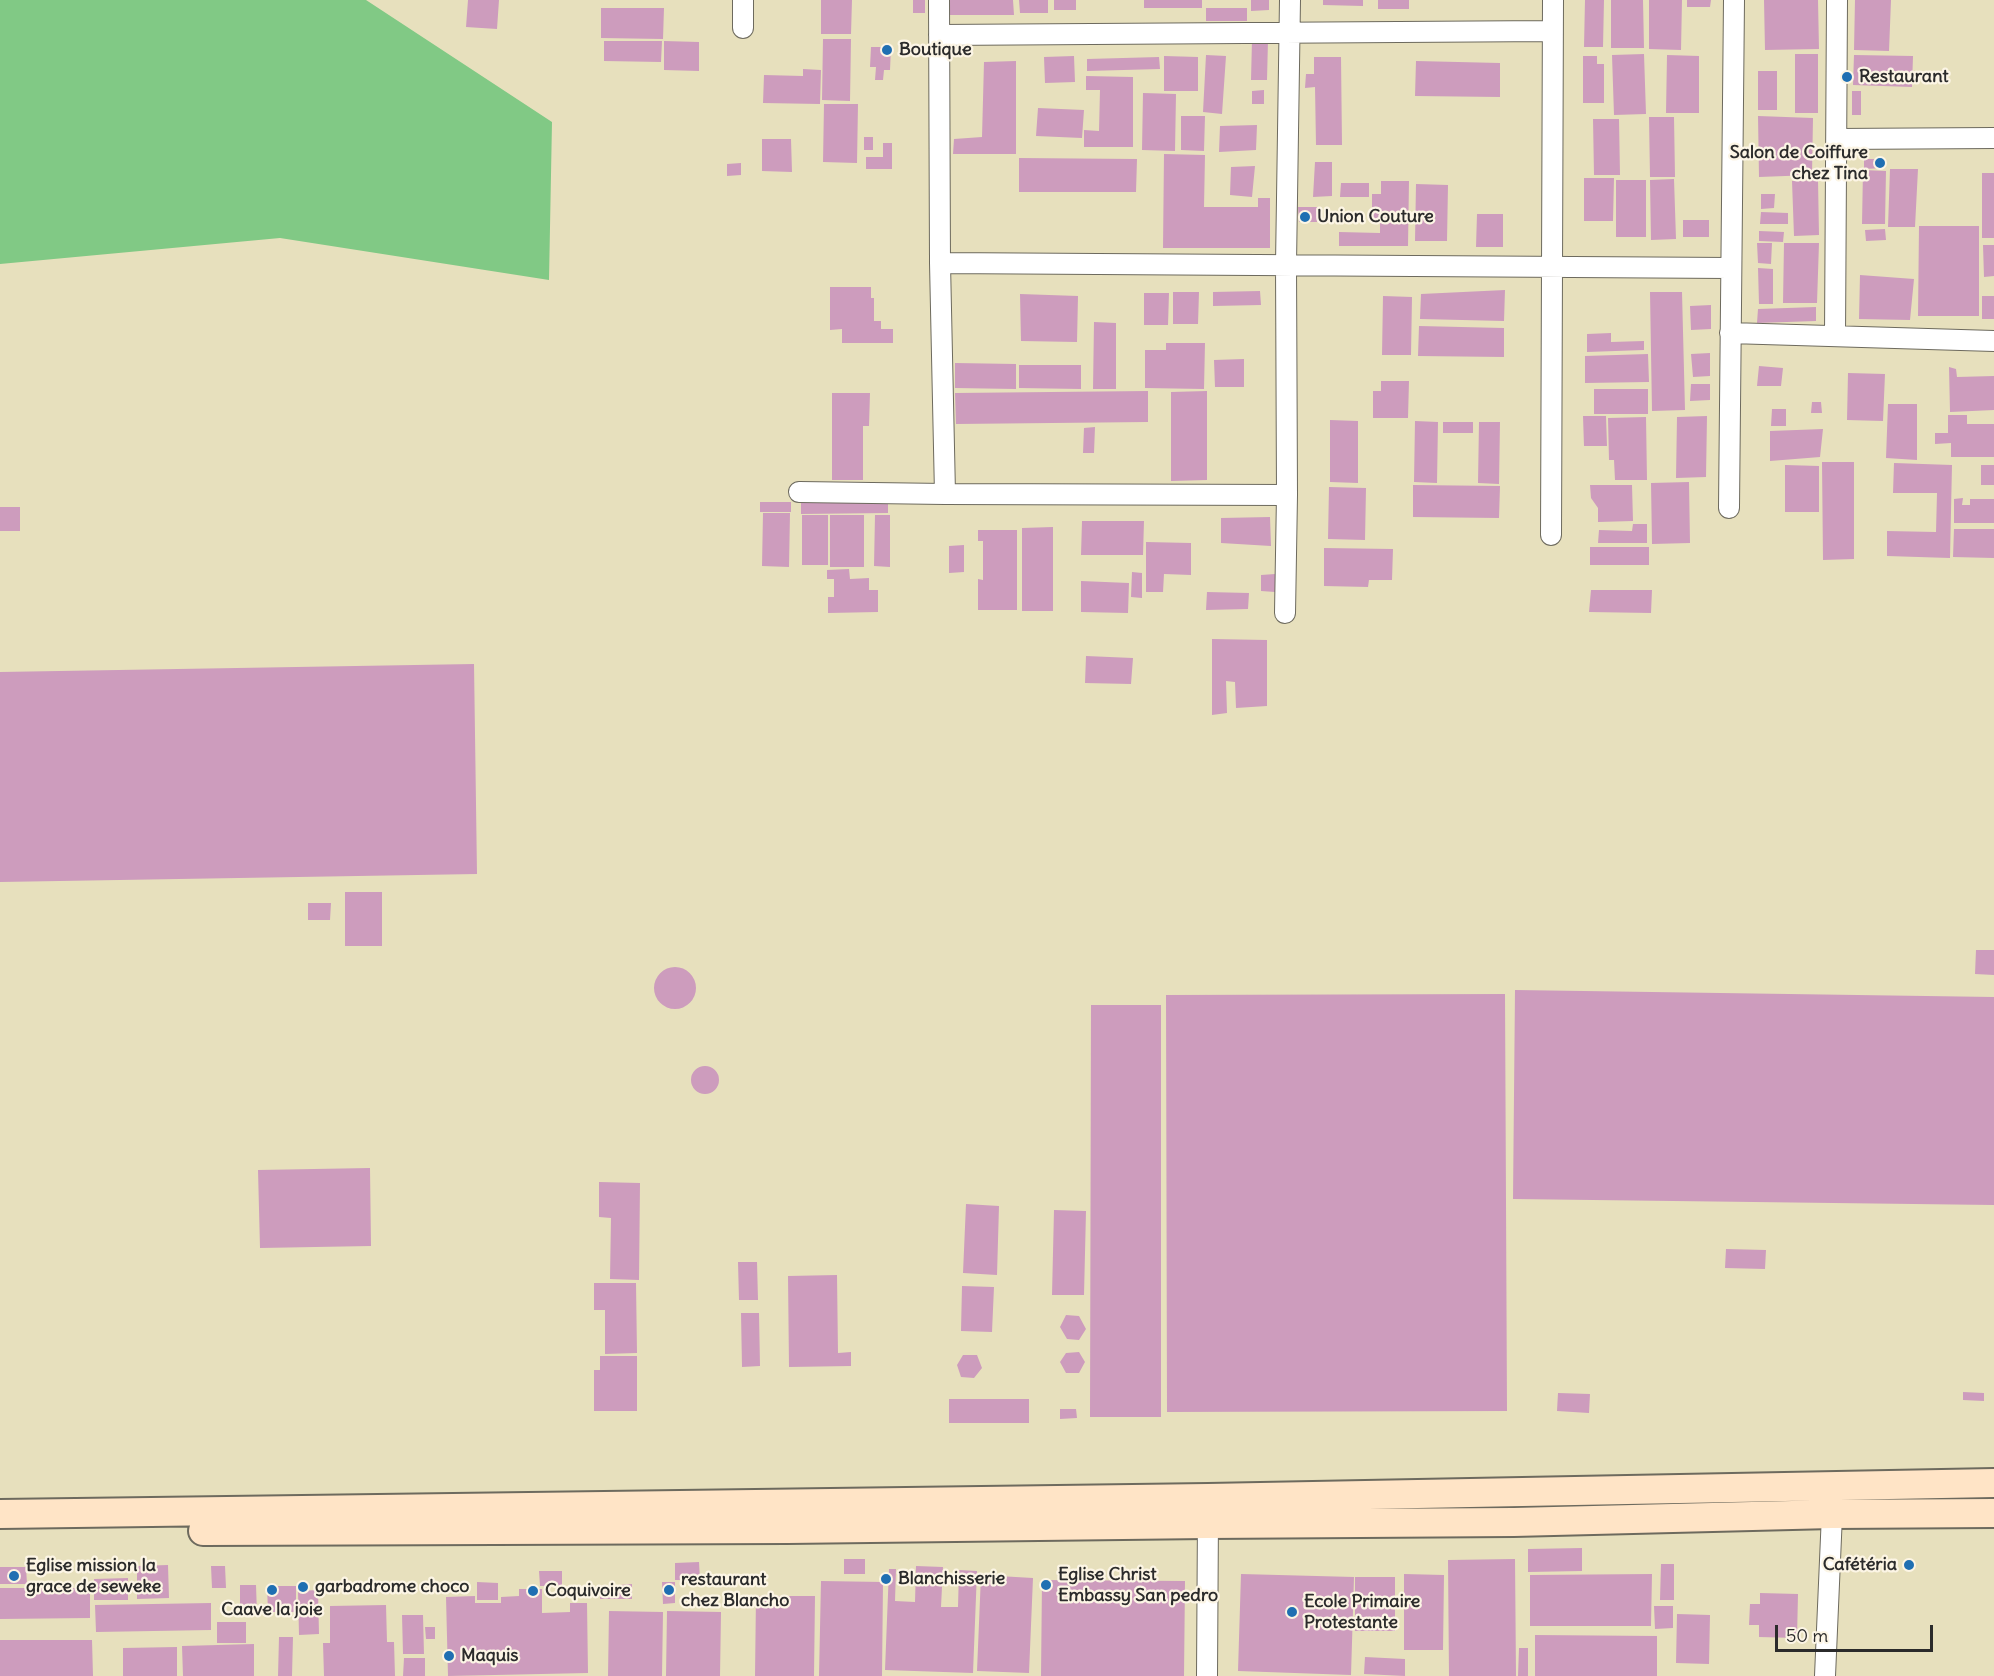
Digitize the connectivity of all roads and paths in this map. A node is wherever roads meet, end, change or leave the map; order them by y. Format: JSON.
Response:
{"nodes":[{"id":1,"x":743,"y":0,"type":"edge"},
{"id":2,"x":939,"y":0,"type":"edge"},
{"id":3,"x":1290,"y":0,"type":"edge"},
{"id":4,"x":1552,"y":0,"type":"edge"},
{"id":5,"x":1734,"y":0,"type":"edge"},
{"id":6,"x":1838,"y":0,"type":"edge"},
{"id":7,"x":743,"y":28,"type":"dead end"},
{"id":8,"x":1552,"y":31,"type":"junction"},
{"id":9,"x":1290,"y":32,"type":"junction"},
{"id":10,"x":939,"y":35,"type":"junction"},
{"id":11,"x":1994,"y":138,"type":"edge"},
{"id":12,"x":1837,"y":139,"type":"junction"},
{"id":13,"x":940,"y":263,"type":"junction"},
{"id":14,"x":1286,"y":264,"type":"junction"},
{"id":15,"x":1551,"y":266,"type":"junction"},
{"id":16,"x":1730,"y":268,"type":"junction"},
{"id":17,"x":1730,"y":333,"type":"junction"},
{"id":18,"x":1835,"y":336,"type":"junction"},
{"id":19,"x":1994,"y":341,"type":"edge"},
{"id":20,"x":799,"y":492,"type":"dead end"},
{"id":21,"x":945,"y":494,"type":"junction"},
{"id":22,"x":1287,"y":495,"type":"junction"},
{"id":23,"x":1729,"y":508,"type":"dead end"},
{"id":24,"x":1551,"y":535,"type":"dead end"},
{"id":25,"x":1286,"y":613,"type":"dead end"},
{"id":26,"x":1994,"y":1483,"type":"edge"},
{"id":27,"x":1208,"y":1511,"type":"junction"},
{"id":28,"x":1994,"y":1513,"type":"edge"},
{"id":29,"x":0,"y":1514,"type":"edge"},
{"id":30,"x":1832,"y":1514,"type":"junction"},
{"id":31,"x":0,"y":1533,"type":"edge"},
{"id":32,"x":1208,"y":1676,"type":"edge"},
{"id":33,"x":1825,"y":1676,"type":"edge"}],
"edges":[{"from":1,"to":7,"type":"street"},
{"from":2,"to":10,"type":"street"},
{"from":3,"to":9,"type":"street"},
{"from":4,"to":8,"type":"street"},
{"from":5,"to":16,"type":"street"},
{"from":6,"to":12,"type":"street"},
{"from":8,"to":9,"type":"street"},
{"from":8,"to":15,"type":"street"},
{"from":9,"to":10,"type":"street"},
{"from":9,"to":14,"type":"street"},
{"from":10,"to":13,"type":"street"},
{"from":11,"to":12,"type":"street"},
{"from":12,"to":18,"type":"street"},
{"from":13,"to":14,"type":"street"},
{"from":13,"to":21,"type":"street"},
{"from":14,"to":15,"type":"street"},
{"from":14,"to":22,"type":"street"},
{"from":15,"to":16,"type":"street"},
{"from":15,"to":24,"type":"street"},
{"from":16,"to":17,"type":"street"},
{"from":17,"to":18,"type":"street"},
{"from":17,"to":23,"type":"street"},
{"from":18,"to":19,"type":"street"},
{"from":20,"to":21,"type":"street"},
{"from":21,"to":22,"type":"street"},
{"from":22,"to":25,"type":"street"},
{"from":26,"to":27,"type":"main road"},
{"from":27,"to":29,"type":"main road"},
{"from":27,"to":30,"type":"main road"},
{"from":27,"to":31,"type":"main road"},
{"from":27,"to":32,"type":"street"},
{"from":28,"to":30,"type":"main road"},
{"from":30,"to":33,"type":"street"}]}
